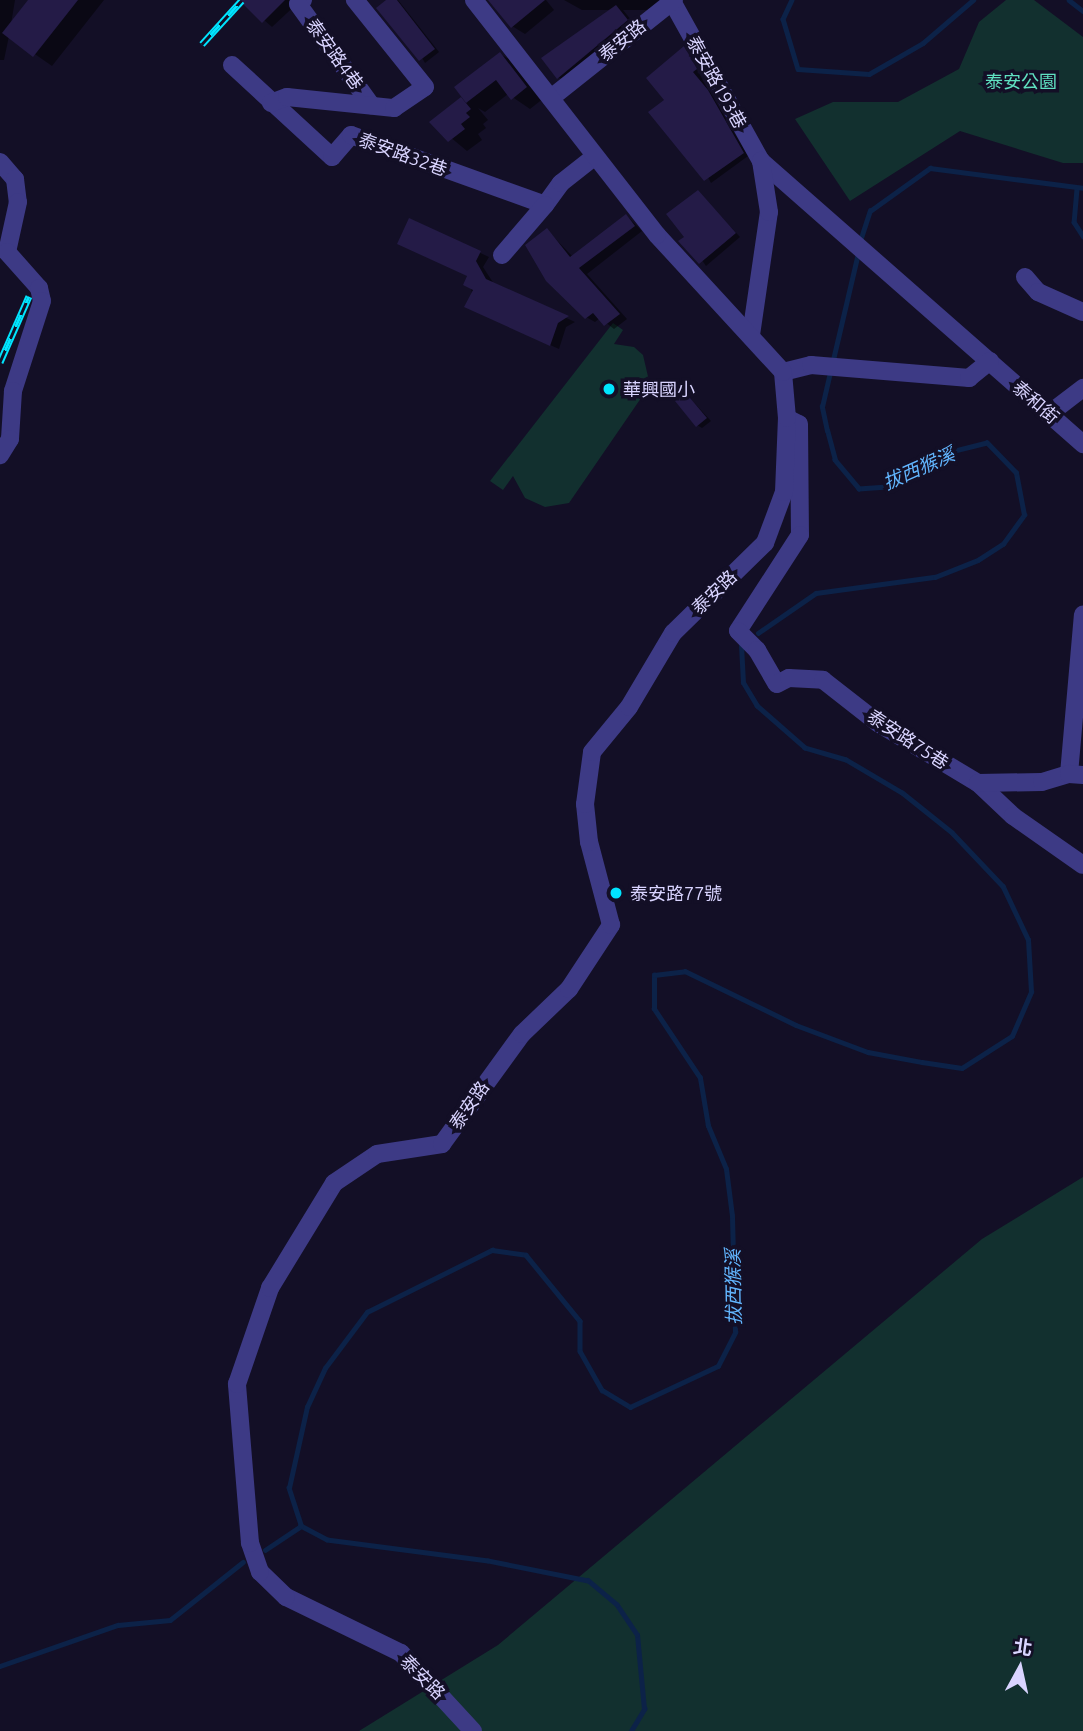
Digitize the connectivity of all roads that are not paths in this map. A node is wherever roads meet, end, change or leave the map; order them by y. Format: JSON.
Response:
{"nodes":[{"id":1,"x":355,"y":0,"type":"edge"},
{"id":2,"x":474,"y":0,"type":"edge"},
{"id":3,"x":301,"y":2,"type":"edge"},
{"id":4,"x":673,"y":2,"type":"edge"},
{"id":5,"x":232,"y":65,"type":"dead end"},
{"id":6,"x":551,"y":98,"type":"junction"},
{"id":7,"x":271,"y":103,"type":"junction"},
{"id":8,"x":371,"y":105,"type":"junction"},
{"id":9,"x":594,"y":157,"type":"junction"},
{"id":10,"x":761,"y":161,"type":"junction"},
{"id":11,"x":0,"y":162,"type":"edge"},
{"id":12,"x":545,"y":205,"type":"junction"},
{"id":13,"x":502,"y":255,"type":"dead end"},
{"id":14,"x":1025,"y":277,"type":"dead end"},
{"id":15,"x":1083,"y":312,"type":"edge"},
{"id":16,"x":751,"y":335,"type":"junction"},
{"id":17,"x":990,"y":361,"type":"junction"},
{"id":18,"x":783,"y":372,"type":"junction"},
{"id":19,"x":1083,"y":388,"type":"edge"},
{"id":20,"x":1049,"y":414,"type":"junction"},
{"id":21,"x":787,"y":418,"type":"junction"},
{"id":22,"x":1083,"y":444,"type":"edge"},
{"id":23,"x":0,"y":455,"type":"edge"},
{"id":24,"x":1083,"y":615,"type":"edge"},
{"id":25,"x":738,"y":631,"type":"joint"},
{"id":26,"x":1079,"y":686,"type":"edge"},
{"id":27,"x":1076,"y":774,"type":"edge"},
{"id":28,"x":978,"y":783,"type":"junction"},
{"id":29,"x":1083,"y":865,"type":"edge"},
{"id":30,"x":473,"y":1731,"type":"edge"}],
"edges":[{"from":1,"to":8,"type":"street","name":"泰安路4巷"},
{"from":2,"to":6,"type":"street"},
{"from":3,"to":8,"type":"street","name":"泰安路4巷"},
{"from":4,"to":6,"type":"street","name":"泰安路"},
{"from":4,"to":10,"type":"street","name":"泰安路193巷"},
{"from":5,"to":7,"type":"street","name":"泰安路32巷"},
{"from":6,"to":9,"type":"street"},
{"from":7,"to":8,"type":"street","name":"泰安路4巷"},
{"from":7,"to":12,"type":"street","name":"泰安路32巷"},
{"from":9,"to":12,"type":"street"},
{"from":9,"to":16,"type":"street"},
{"from":10,"to":16,"type":"street"},
{"from":10,"to":17,"type":"street"},
{"from":11,"to":23,"type":"street"},
{"from":12,"to":13,"type":"street"},
{"from":14,"to":15,"type":"street"},
{"from":16,"to":18,"type":"street"},
{"from":17,"to":18,"type":"street"},
{"from":17,"to":20,"type":"street","name":"泰和街"},
{"from":18,"to":21,"type":"street","name":"泰安路"},
{"from":19,"to":20,"type":"street"},
{"from":20,"to":22,"type":"street","name":"泰和街"},
{"from":21,"to":25,"type":"street","name":"泰安路"},
{"from":21,"to":30,"type":"street","name":"泰安路"},
{"from":24,"to":26,"type":"street"},
{"from":25,"to":28,"type":"street","name":"泰安路75巷"},
{"from":26,"to":27,"type":"street"},
{"from":27,"to":28,"type":"street"},
{"from":28,"to":29,"type":"street","name":"泰安路75巷"}]}
